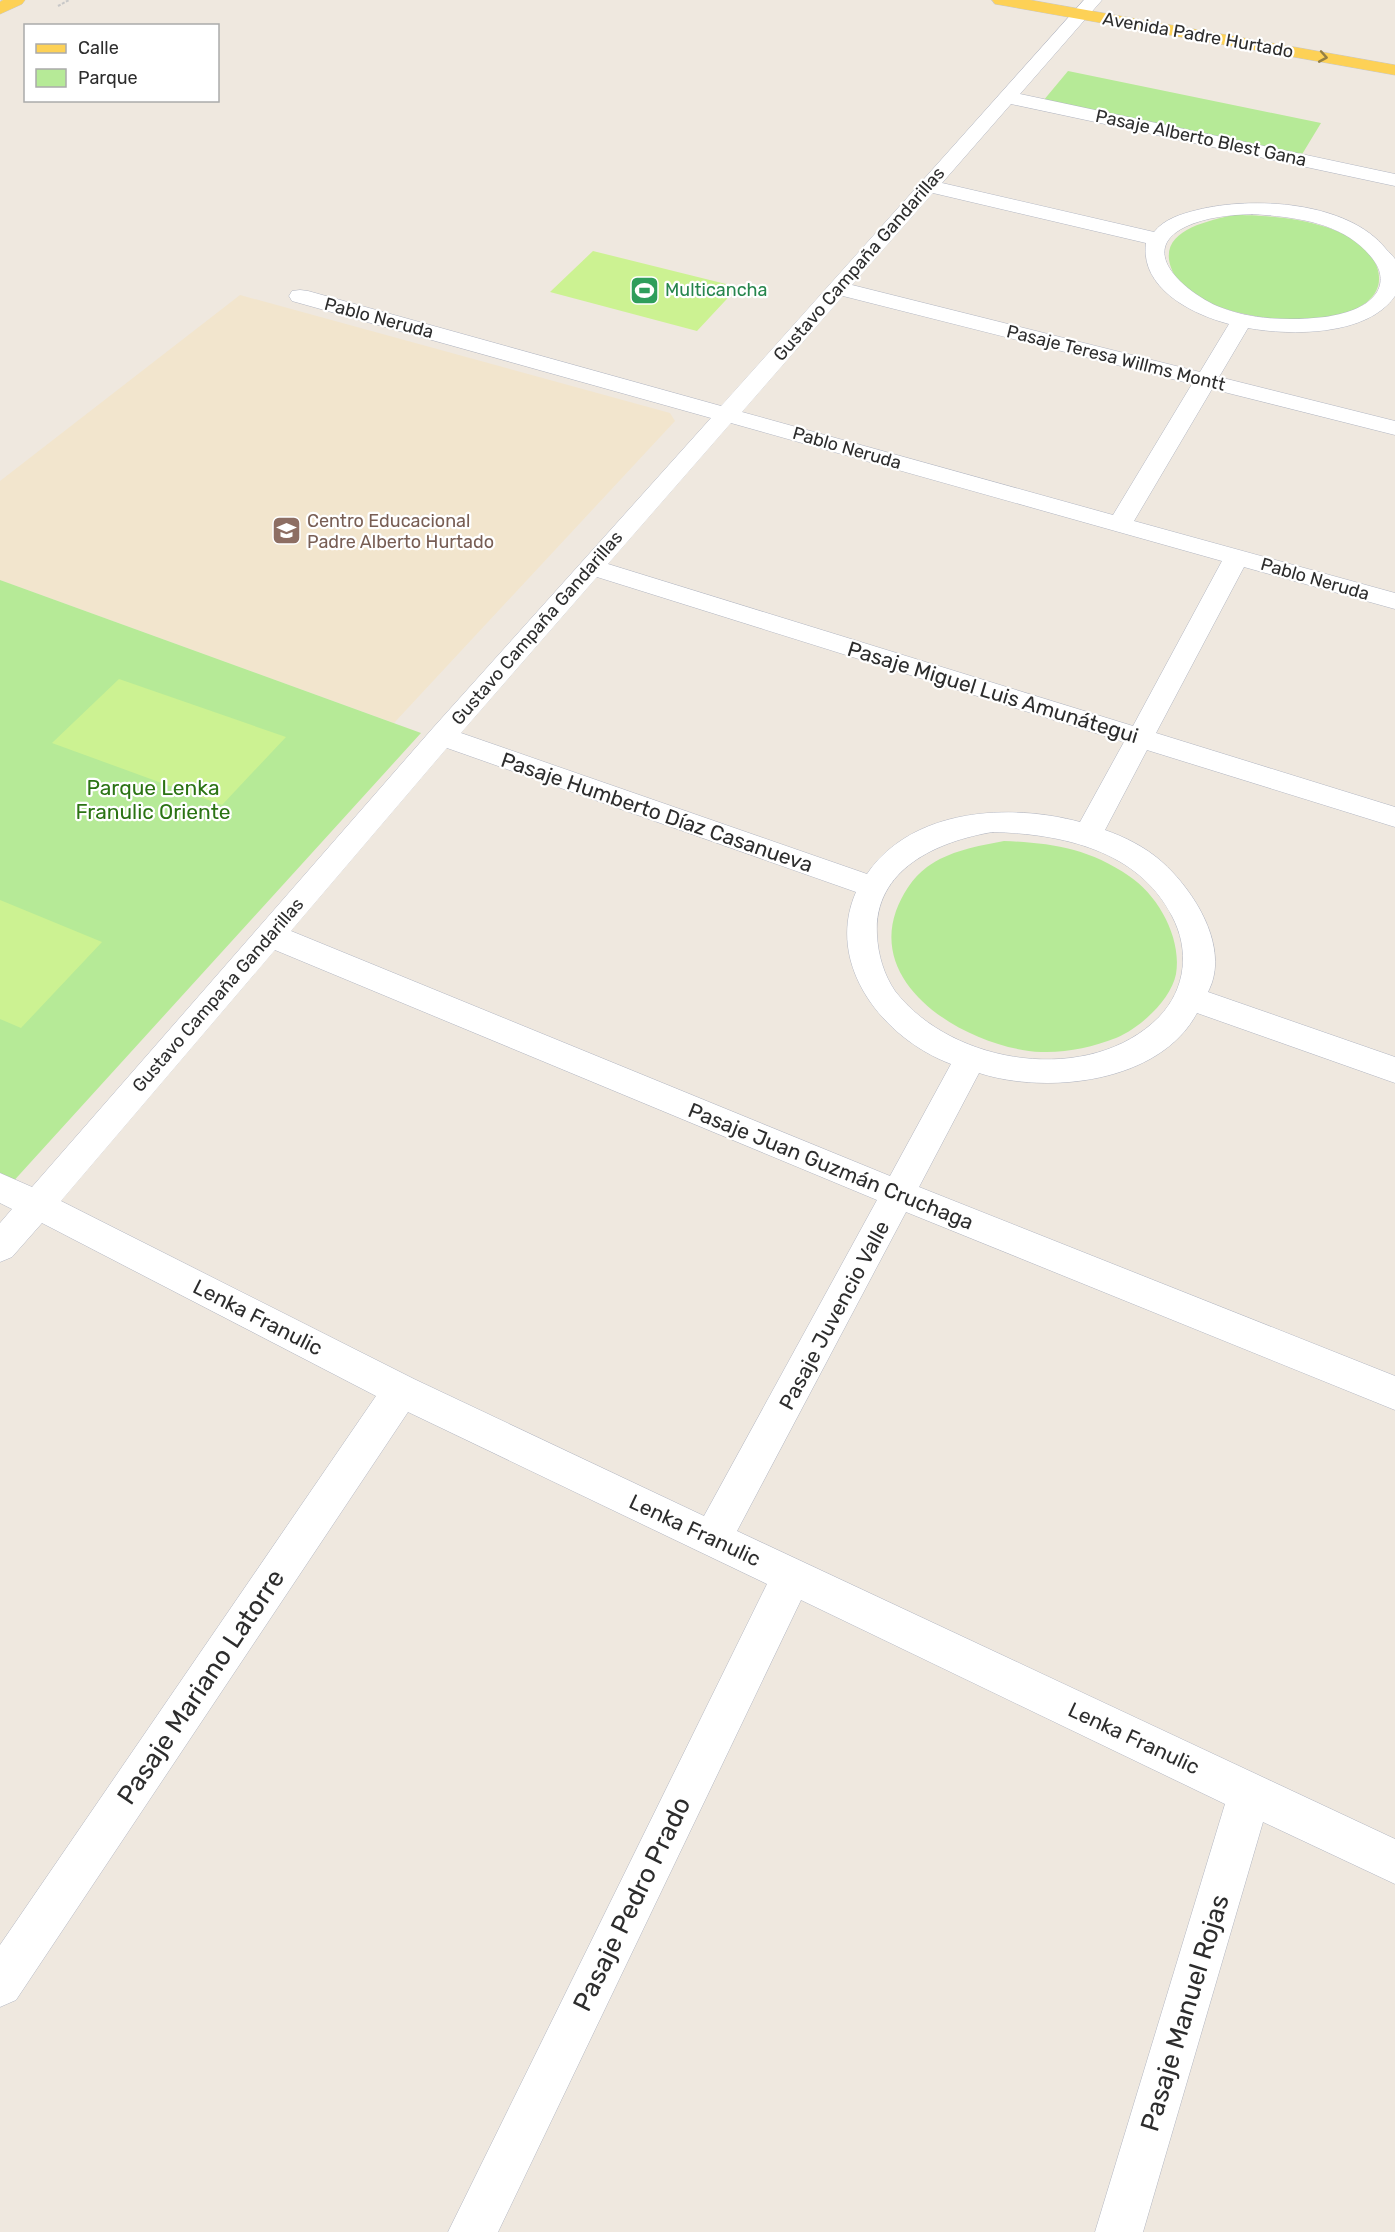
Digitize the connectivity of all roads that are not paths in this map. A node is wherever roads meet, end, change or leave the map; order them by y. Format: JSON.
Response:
{"nodes":[{"id":1,"x":16,"y":0,"type":"edge"},
{"id":2,"x":1001,"y":0,"type":"edge"},
{"id":3,"x":1098,"y":0,"type":"edge"},
{"id":4,"x":1086,"y":7,"type":"edge"},
{"id":5,"x":0,"y":9,"type":"edge"},
{"id":6,"x":1212,"y":20,"type":"dead end"},
{"id":7,"x":1395,"y":69,"type":"edge"},
{"id":8,"x":1006,"y":97,"type":"junction"},
{"id":9,"x":1334,"y":167,"type":"junction"},
{"id":10,"x":1395,"y":180,"type":"edge"},
{"id":11,"x":928,"y":186,"type":"junction"},
{"id":12,"x":1304,"y":214,"type":"junction"},
{"id":13,"x":1160,"y":240,"type":"junction"},
{"id":14,"x":838,"y":288,"type":"junction"},
{"id":15,"x":1391,"y":293,"type":"edge"},
{"id":16,"x":300,"y":296,"type":"dead end"},
{"id":17,"x":1242,"y":320,"type":"junction"},
{"id":18,"x":1205,"y":380,"type":"junction"},
{"id":19,"x":726,"y":414,"type":"junction"},
{"id":20,"x":1395,"y":428,"type":"edge"},
{"id":21,"x":1120,"y":524,"type":"junction"},
{"id":22,"x":1237,"y":557,"type":"junction"},
{"id":23,"x":591,"y":567,"type":"junction"},
{"id":24,"x":1395,"y":601,"type":"edge"},
{"id":25,"x":442,"y":736,"type":"junction"},
{"id":26,"x":1140,"y":738,"type":"junction"},
{"id":27,"x":1395,"y":818,"type":"edge"},
{"id":28,"x":1088,"y":834,"type":"junction"},
{"id":29,"x":873,"y":887,"type":"junction"},
{"id":30,"x":269,"y":935,"type":"junction"},
{"id":31,"x":1192,"y":999,"type":"junction"},
{"id":32,"x":970,"y":1059,"type":"junction"},
{"id":33,"x":1395,"y":1070,"type":"edge"},
{"id":34,"x":0,"y":1187,"type":"edge"},
{"id":35,"x":899,"y":1194,"type":"junction"},
{"id":36,"x":37,"y":1204,"type":"junction"},
{"id":37,"x":0,"y":1247,"type":"edge"},
{"id":38,"x":401,"y":1391,"type":"junction"},
{"id":39,"x":1395,"y":1393,"type":"edge"},
{"id":40,"x":713,"y":1538,"type":"junction"},
{"id":41,"x":792,"y":1576,"type":"junction"},
{"id":42,"x":1250,"y":1793,"type":"junction"},
{"id":43,"x":1395,"y":1862,"type":"edge"},
{"id":44,"x":0,"y":1984,"type":"edge"},
{"id":45,"x":472,"y":2232,"type":"edge"},
{"id":46,"x":1119,"y":2232,"type":"edge"}],
"edges":[{"from":1,"to":5,"type":"main road"},
{"from":2,"to":4,"type":"main road","name":"Avenida Padre Hurtado"},
{"from":3,"to":6,"type":"main road","name":"Avenida Padre Hurtado"},
{"from":4,"to":7,"type":"main road","name":"Avenida Padre Hurtado","one_way":true},
{"from":4,"to":8,"type":"street","name":"Gustavo Campaña Gandarillas"},
{"from":8,"to":9,"type":"street","name":"Pasaje Alberto Blest Gana"},
{"from":8,"to":11,"type":"street","name":"Gustavo Campaña Gandarillas"},
{"from":9,"to":10,"type":"street","name":"Pasaje Alberto Blest Gana"},
{"from":9,"to":12,"type":"street"},
{"from":11,"to":13,"type":"street"},
{"from":11,"to":14,"type":"street","name":"Gustavo Campaña Gandarillas"},
{"from":12,"to":13,"type":"street"},
{"from":12,"to":15,"type":"street"},
{"from":13,"to":17,"type":"street"},
{"from":14,"to":18,"type":"street","name":"Pasaje Teresa Willms Montt"},
{"from":14,"to":19,"type":"street","name":"Gustavo Campaña Gandarillas"},
{"from":15,"to":17,"type":"street"},
{"from":16,"to":19,"type":"street","name":"Pablo Neruda"},
{"from":17,"to":18,"type":"street"},
{"from":18,"to":20,"type":"street","name":"Pasaje Teresa Willms Montt"},
{"from":18,"to":21,"type":"street"},
{"from":19,"to":21,"type":"street","name":"Pablo Neruda"},
{"from":19,"to":23,"type":"street","name":"Gustavo Campaña Gandarillas"},
{"from":21,"to":22,"type":"street","name":"Pablo Neruda"},
{"from":22,"to":24,"type":"street","name":"Pablo Neruda"},
{"from":22,"to":26,"type":"street"},
{"from":23,"to":25,"type":"street","name":"Gustavo Campaña Gandarillas"},
{"from":23,"to":26,"type":"street","name":"Pasaje Miguel Luis Amunátegui"},
{"from":25,"to":29,"type":"street","name":"Pasaje Humberto Díaz Casanueva"},
{"from":25,"to":30,"type":"street","name":"Gustavo Campaña Gandarillas"},
{"from":26,"to":27,"type":"street","name":"Pasaje Miguel Luis Amunátegui"},
{"from":26,"to":28,"type":"street"},
{"from":28,"to":29,"type":"street"},
{"from":28,"to":31,"type":"street"},
{"from":29,"to":32,"type":"street"},
{"from":30,"to":35,"type":"street","name":"Pasaje Juan Guzmán Cruchaga"},
{"from":30,"to":36,"type":"street","name":"Gustavo Campaña Gandarillas"},
{"from":31,"to":32,"type":"street"},
{"from":31,"to":33,"type":"street"},
{"from":32,"to":35,"type":"street","name":"Pasaje Juvencio Valle"},
{"from":34,"to":36,"type":"street","name":"Lenka Franulic"},
{"from":35,"to":39,"type":"street","name":"Pasaje Juan Guzmán Cruchaga"},
{"from":35,"to":40,"type":"street","name":"Pasaje Juvencio Valle"},
{"from":36,"to":37,"type":"street","name":"Gustavo Campaña Gandarillas"},
{"from":36,"to":38,"type":"street","name":"Lenka Franulic"},
{"from":38,"to":40,"type":"street","name":"Lenka Franulic"},
{"from":38,"to":44,"type":"street","name":"Pasaje Mariano Latorre"},
{"from":40,"to":41,"type":"street","name":"Lenka Franulic"},
{"from":41,"to":42,"type":"street","name":"Lenka Franulic"},
{"from":41,"to":45,"type":"street","name":"Pasaje Pedro Prado"},
{"from":42,"to":43,"type":"street","name":"Lenka Franulic"},
{"from":42,"to":46,"type":"street","name":"Pasaje Manuel Rojas"}]}
